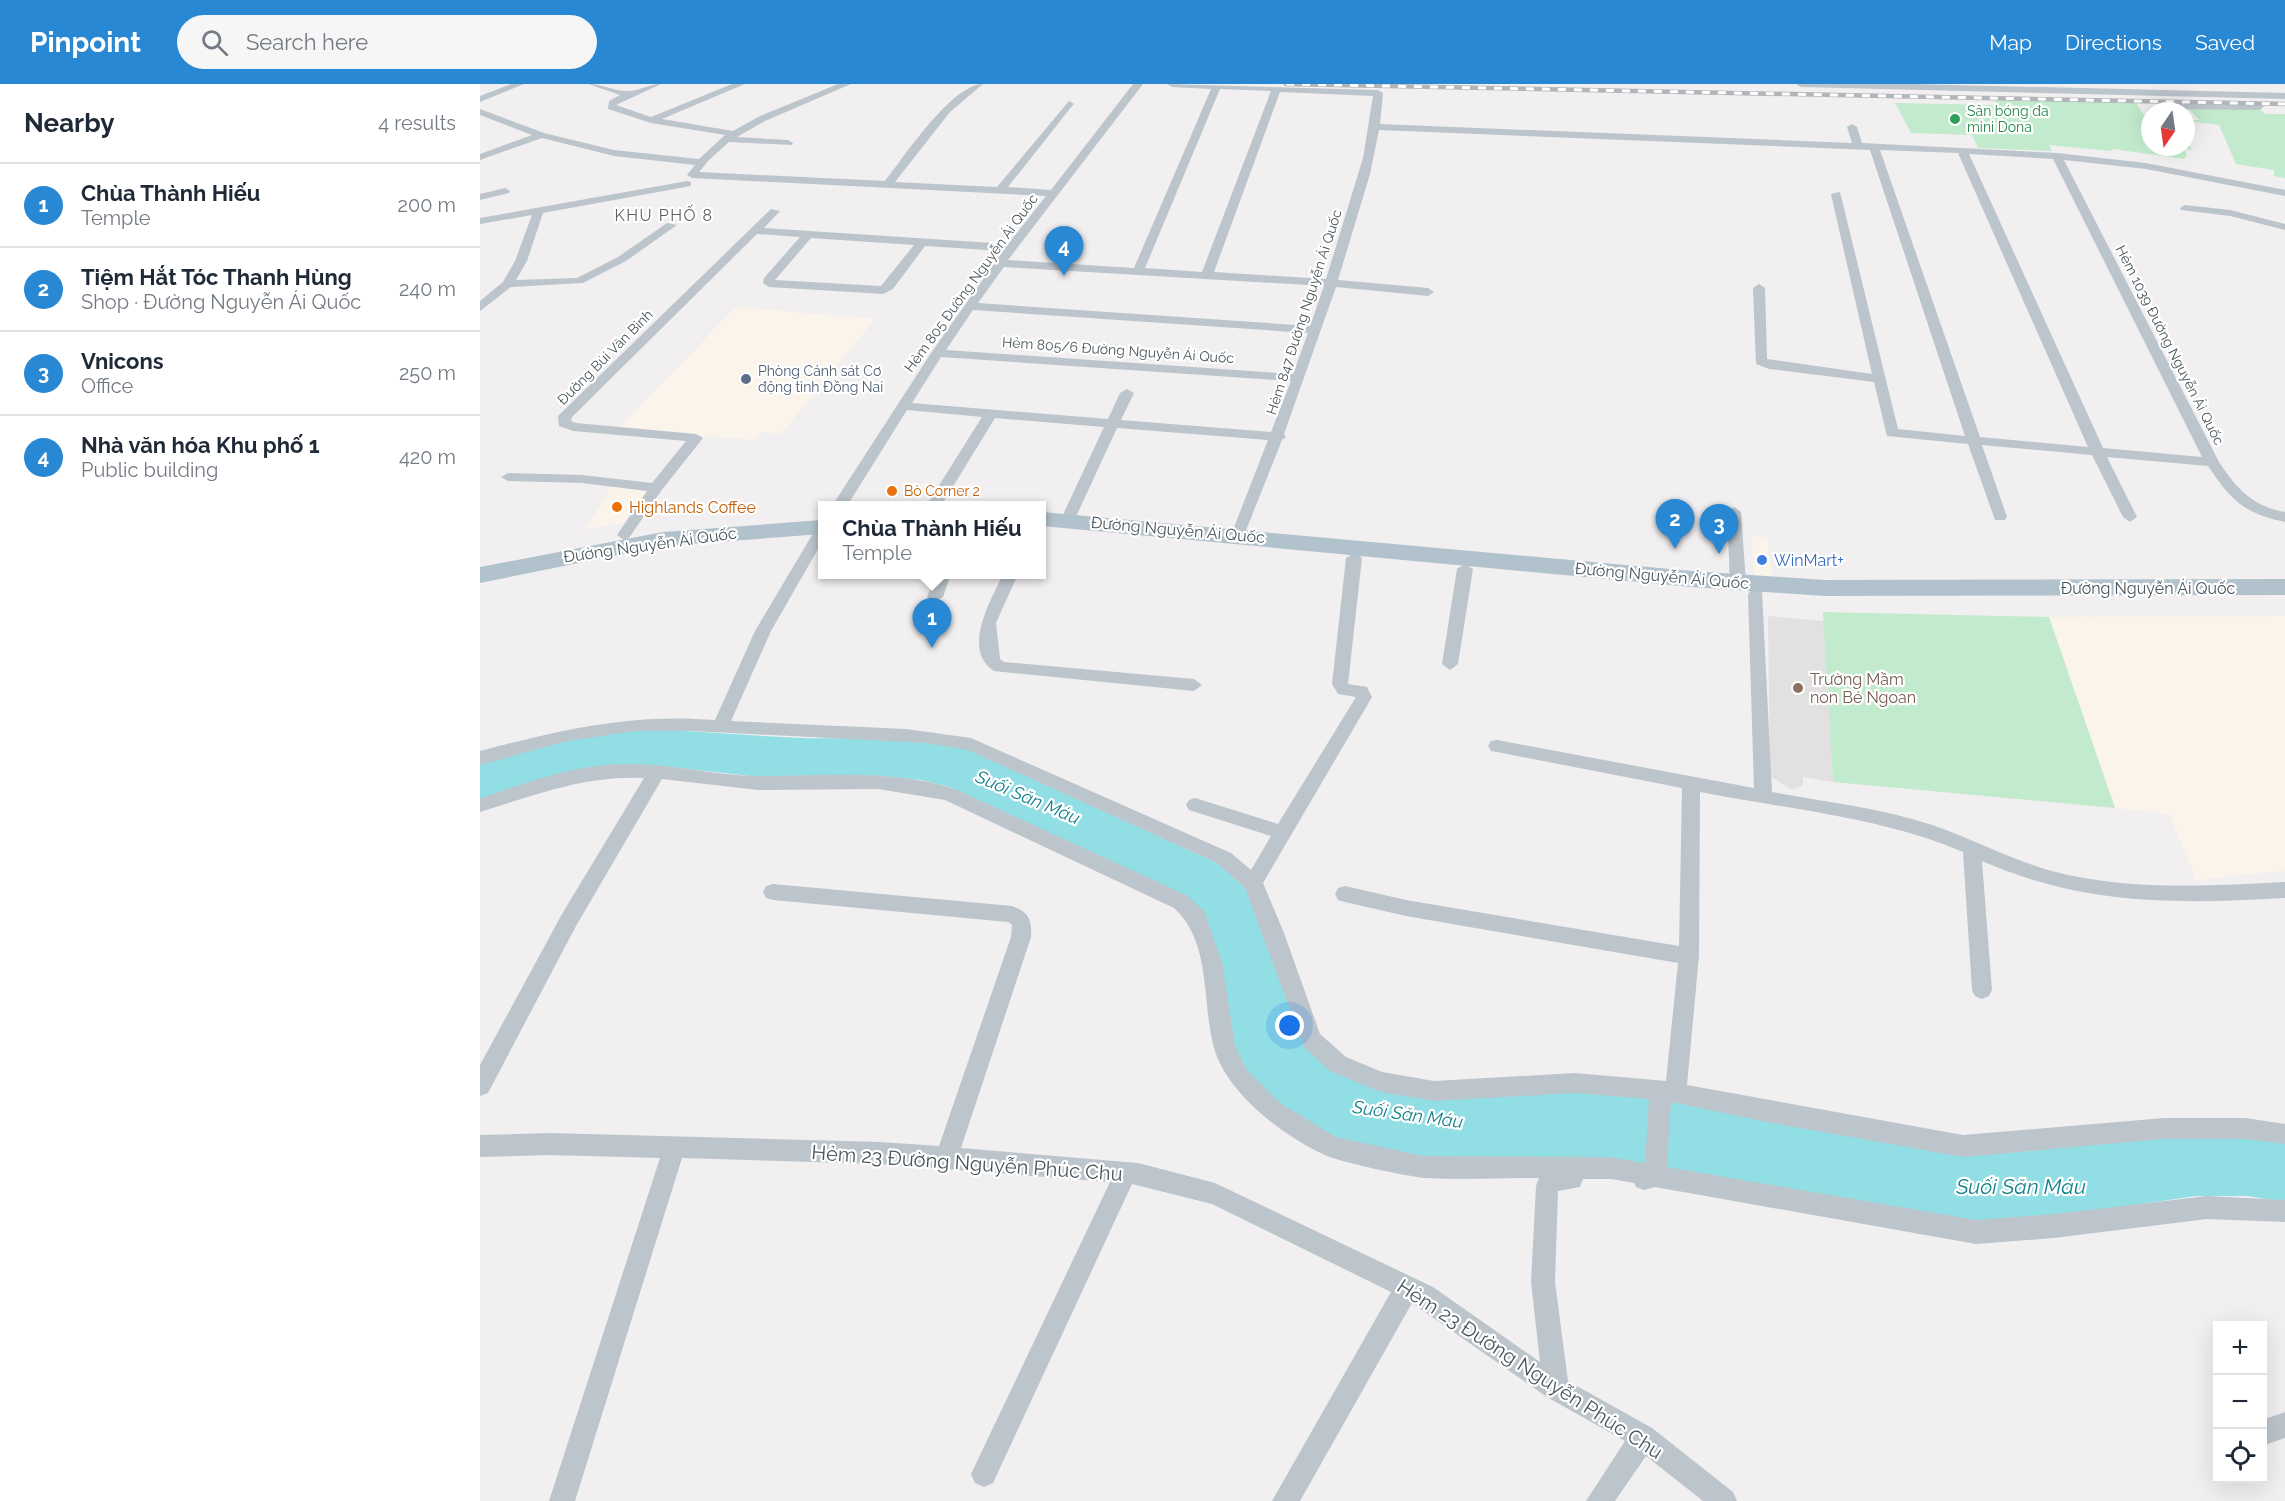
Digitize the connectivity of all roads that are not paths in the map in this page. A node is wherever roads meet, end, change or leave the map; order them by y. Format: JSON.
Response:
{"nodes":[{"id":1,"x":519,"y":84,"type":"edge"},
{"id":2,"x":593,"y":84,"type":"edge"},
{"id":3,"x":656,"y":84,"type":"edge"},
{"id":4,"x":740,"y":84,"type":"edge"},
{"id":5,"x":846,"y":84,"type":"edge"},
{"id":6,"x":978,"y":84,"type":"edge"},
{"id":7,"x":1137,"y":84,"type":"edge"},
{"id":8,"x":1172,"y":84,"type":"edge"},
{"id":9,"x":1801,"y":84,"type":"edge"},
{"id":10,"x":1916,"y":86,"type":"edge"},
{"id":11,"x":1217,"y":87,"type":"junction"},
{"id":12,"x":1276,"y":90,"type":"junction"},
{"id":13,"x":629,"y":95,"type":"junction"},
{"id":14,"x":2285,"y":96,"type":"edge"},
{"id":15,"x":480,"y":99,"type":"edge"},
{"id":16,"x":1069,"y":104,"type":"dead end"},
{"id":17,"x":2195,"y":107,"type":"edge"},
{"id":18,"x":2274,"y":108,"type":"dead end"},
{"id":19,"x":480,"y":112,"type":"edge"},
{"id":20,"x":651,"y":120,"type":"junction"},
{"id":21,"x":1377,"y":127,"type":"junction"},
{"id":22,"x":1852,"y":128,"type":"dead end"},
{"id":23,"x":541,"y":135,"type":"junction"},
{"id":24,"x":731,"y":137,"type":"junction"},
{"id":25,"x":788,"y":143,"type":"dead end"},
{"id":26,"x":1858,"y":146,"type":"junction"},
{"id":27,"x":1874,"y":147,"type":"junction"},
{"id":28,"x":1962,"y":150,"type":"junction"},
{"id":29,"x":2057,"y":156,"type":"junction"},
{"id":30,"x":480,"y":157,"type":"edge"},
{"id":31,"x":700,"y":162,"type":"junction"},
{"id":32,"x":687,"y":184,"type":"dead end"},
{"id":33,"x":888,"y":184,"type":"junction"},
{"id":34,"x":505,"y":190,"type":"dead end"},
{"id":35,"x":1000,"y":190,"type":"junction"},
{"id":36,"x":1055,"y":193,"type":"junction"},
{"id":37,"x":2285,"y":193,"type":"edge"},
{"id":38,"x":1836,"y":194,"type":"dead end"},
{"id":39,"x":480,"y":197,"type":"edge"},
{"id":40,"x":2185,"y":208,"type":"dead end"},
{"id":41,"x":539,"y":210,"type":"junction"},
{"id":42,"x":775,"y":211,"type":"dead end"},
{"id":43,"x":480,"y":221,"type":"edge"},
{"id":44,"x":671,"y":225,"type":"dead end"},
{"id":45,"x":2285,"y":227,"type":"edge"},
{"id":46,"x":755,"y":231,"type":"junction"},
{"id":47,"x":808,"y":235,"type":"junction"},
{"id":48,"x":922,"y":242,"type":"junction"},
{"id":49,"x":1011,"y":248,"type":"junction"},
{"id":50,"x":1000,"y":263,"type":"junction"},
{"id":51,"x":1138,"y":272,"type":"junction"},
{"id":52,"x":1206,"y":277,"type":"junction"},
{"id":53,"x":1332,"y":283,"type":"junction"},
{"id":54,"x":508,"y":284,"type":"junction"},
{"id":55,"x":1759,"y":288,"type":"dead end"},
{"id":56,"x":1428,"y":292,"type":"dead end"},
{"id":57,"x":486,"y":298,"type":"edge"},
{"id":58,"x":970,"y":306,"type":"junction"},
{"id":59,"x":480,"y":307,"type":"edge"},
{"id":60,"x":1315,"y":330,"type":"junction"},
{"id":61,"x":937,"y":353,"type":"junction"},
{"id":62,"x":1296,"y":378,"type":"junction"},
{"id":63,"x":1879,"y":379,"type":"junction"},
{"id":64,"x":1127,"y":393,"type":"dead end"},
{"id":65,"x":902,"y":406,"type":"junction"},
{"id":66,"x":990,"y":415,"type":"junction"},
{"id":67,"x":1111,"y":424,"type":"junction"},
{"id":68,"x":1279,"y":437,"type":"junction"},
{"id":69,"x":1977,"y":442,"type":"junction"},
{"id":70,"x":2098,"y":453,"type":"junction"},
{"id":71,"x":2212,"y":462,"type":"junction"},
{"id":72,"x":508,"y":477,"type":"dead end"},
{"id":73,"x":656,"y":488,"type":"junction"},
{"id":74,"x":841,"y":501,"type":"edge"},
{"id":75,"x":936,"y":501,"type":"edge"},
{"id":76,"x":1734,"y":512,"type":"dead end"},
{"id":77,"x":818,"y":516,"type":"edge"},
{"id":78,"x":2000,"y":516,"type":"dead end"},
{"id":79,"x":2285,"y":517,"type":"edge"},
{"id":80,"x":2130,"y":518,"type":"dead end"},
{"id":81,"x":1046,"y":519,"type":"edge"},
{"id":82,"x":1067,"y":520,"type":"junction"},
{"id":83,"x":818,"y":528,"type":"edge"},
{"id":84,"x":1046,"y":533,"type":"edge"},
{"id":85,"x":818,"y":535,"type":"edge"},
{"id":86,"x":1238,"y":535,"type":"junction"},
{"id":87,"x":622,"y":541,"type":"junction"},
{"id":88,"x":1354,"y":558,"type":"junction"},
{"id":89,"x":480,"y":563,"type":"edge"},
{"id":90,"x":1465,"y":569,"type":"junction"},
{"id":91,"x":480,"y":575,"type":"edge"},
{"id":92,"x":942,"y":579,"type":"edge"},
{"id":93,"x":1009,"y":579,"type":"edge"},
{"id":94,"x":2285,"y":588,"type":"edge"},
{"id":95,"x":1747,"y":589,"type":"junction"},
{"id":96,"x":935,"y":597,"type":"dead end"},
{"id":97,"x":2285,"y":600,"type":"edge"},
{"id":98,"x":1450,"y":664,"type":"dead end"},
{"id":99,"x":1194,"y":685,"type":"dead end"},
{"id":100,"x":720,"y":727,"type":"junction"},
{"id":101,"x":1497,"y":746,"type":"dead end"},
{"id":102,"x":480,"y":758,"type":"edge"},
{"id":103,"x":657,"y":772,"type":"junction"},
{"id":104,"x":1691,"y":785,"type":"junction"},
{"id":105,"x":1763,"y":797,"type":"junction"},
{"id":106,"x":480,"y":805,"type":"edge"},
{"id":107,"x":1195,"y":805,"type":"dead end"},
{"id":108,"x":1283,"y":833,"type":"junction"},
{"id":109,"x":1972,"y":848,"type":"junction"},
{"id":110,"x":1253,"y":884,"type":"junction"},
{"id":111,"x":2285,"y":890,"type":"edge"},
{"id":112,"x":773,"y":892,"type":"dead end"},
{"id":113,"x":1345,"y":894,"type":"dead end"},
{"id":114,"x":1689,"y":956,"type":"junction"},
{"id":115,"x":1982,"y":990,"type":"dead end"},
{"id":116,"x":480,"y":1086,"type":"edge"},
{"id":117,"x":1668,"y":1091,"type":"junction"},
{"id":118,"x":2285,"y":1134,"type":"edge"},
{"id":119,"x":480,"y":1146,"type":"edge"},
{"id":120,"x":675,"y":1148,"type":"junction"},
{"id":121,"x":946,"y":1158,"type":"junction"},
{"id":122,"x":1126,"y":1173,"type":"junction"},
{"id":123,"x":1655,"y":1176,"type":"junction"},
{"id":124,"x":2285,"y":1211,"type":"edge"},
{"id":125,"x":1407,"y":1287,"type":"junction"},
{"id":126,"x":1556,"y":1389,"type":"junction"},
{"id":127,"x":2285,"y":1425,"type":"edge"},
{"id":128,"x":2267,"y":1431,"type":"edge"},
{"id":129,"x":1643,"y":1437,"type":"junction"},
{"id":130,"x":984,"y":1474,"type":"dead end"},
{"id":131,"x":562,"y":1501,"type":"edge"},
{"id":132,"x":1285,"y":1501,"type":"edge"},
{"id":133,"x":1599,"y":1501,"type":"edge"},
{"id":134,"x":1724,"y":1501,"type":"edge"}],
"edges":[{"from":1,"to":15,"type":"street"},
{"from":2,"to":13,"type":"street"},
{"from":3,"to":13,"type":"street"},
{"from":4,"to":20,"type":"street"},
{"from":5,"to":24,"type":"street"},
{"from":6,"to":33,"type":"street"},
{"from":7,"to":36,"type":"street","name":"Hẻm 805 Đường Nguyễn Ái Quốc"},
{"from":8,"to":11,"type":"street"},
{"from":9,"to":10,"type":"street"},
{"from":10,"to":14,"type":"street"},
{"from":11,"to":12,"type":"street"},
{"from":11,"to":51,"type":"street"},
{"from":12,"to":21,"type":"street","name":"Hẻm 847 Đường Nguyễn Ái Quốc"},
{"from":12,"to":52,"type":"street"},
{"from":13,"to":20,"type":"street"},
{"from":16,"to":35,"type":"street"},
{"from":17,"to":18,"type":"street"},
{"from":19,"to":23,"type":"street"},
{"from":20,"to":24,"type":"street"},
{"from":21,"to":26,"type":"street"},
{"from":21,"to":53,"type":"street","name":"Hẻm 847 Đường Nguyễn Ái Quốc"},
{"from":22,"to":26,"type":"street"},
{"from":23,"to":30,"type":"street"},
{"from":23,"to":31,"type":"street"},
{"from":24,"to":25,"type":"street"},
{"from":24,"to":31,"type":"street"},
{"from":26,"to":27,"type":"street"},
{"from":27,"to":28,"type":"street"},
{"from":27,"to":69,"type":"street"},
{"from":28,"to":29,"type":"street"},
{"from":28,"to":70,"type":"street"},
{"from":29,"to":37,"type":"street"},
{"from":29,"to":71,"type":"street","name":"Hẻm 1039 Đường Nguyễn Ái Quốc"},
{"from":31,"to":33,"type":"street"},
{"from":32,"to":41,"type":"street"},
{"from":33,"to":35,"type":"street"},
{"from":34,"to":39,"type":"street"},
{"from":35,"to":36,"type":"street"},
{"from":36,"to":49,"type":"street","name":"Hẻm 805 Đường Nguyễn Ái Quốc"},
{"from":38,"to":63,"type":"street"},
{"from":40,"to":45,"type":"street"},
{"from":41,"to":43,"type":"street"},
{"from":41,"to":54,"type":"street"},
{"from":42,"to":46,"type":"street","name":"Đường Bùi Văn Bình"},
{"from":44,"to":54,"type":"street"},
{"from":46,"to":47,"type":"street"},
{"from":46,"to":73,"type":"street","name":"Đường Bùi Văn Bình"},
{"from":47,"to":48,"type":"street"},
{"from":47,"to":48,"type":"street"},
{"from":48,"to":49,"type":"street"},
{"from":49,"to":50,"type":"street","name":"Hẻm 805 Đường Nguyễn Ái Quốc"},
{"from":50,"to":51,"type":"street"},
{"from":50,"to":58,"type":"street","name":"Hẻm 805 Đường Nguyễn Ái Quốc"},
{"from":51,"to":52,"type":"street"},
{"from":52,"to":53,"type":"street"},
{"from":53,"to":56,"type":"street"},
{"from":53,"to":60,"type":"street","name":"Hẻm 847 Đường Nguyễn Ái Quốc"},
{"from":54,"to":57,"type":"street"},
{"from":55,"to":63,"type":"street"},
{"from":57,"to":59,"type":"street"},
{"from":58,"to":60,"type":"street"},
{"from":58,"to":61,"type":"street","name":"Hẻm 805 Đường Nguyễn Ái Quốc"},
{"from":60,"to":62,"type":"street","name":"Hẻm 847 Đường Nguyễn Ái Quốc"},
{"from":61,"to":62,"type":"street","name":"Hẻm 805/6 Đường Nguyễn Ái Quốc"},
{"from":61,"to":65,"type":"street","name":"Hẻm 805 Đường Nguyễn Ái Quốc"},
{"from":62,"to":68,"type":"street","name":"Hẻm 847 Đường Nguyễn Ái Quốc"},
{"from":63,"to":69,"type":"street"},
{"from":64,"to":67,"type":"street"},
{"from":65,"to":66,"type":"street"},
{"from":65,"to":74,"type":"street","name":"Hẻm 805 Đường Nguyễn Ái Quốc"},
{"from":66,"to":67,"type":"street"},
{"from":66,"to":75,"type":"street"},
{"from":67,"to":68,"type":"street"},
{"from":67,"to":82,"type":"street"},
{"from":68,"to":86,"type":"street","name":"Hẻm 847 Đường Nguyễn Ái Quốc"},
{"from":69,"to":70,"type":"street"},
{"from":69,"to":78,"type":"street"},
{"from":70,"to":71,"type":"street"},
{"from":70,"to":80,"type":"street"},
{"from":71,"to":79,"type":"street","name":"Hẻm 1039 Đường Nguyễn Ái Quốc"},
{"from":72,"to":73,"type":"street"},
{"from":73,"to":87,"type":"street","name":"Đường Bùi Văn Bình"},
{"from":76,"to":95,"type":"street"},
{"from":77,"to":87,"type":"main road","name":"Đường Nguyễn Ái Quốc"},
{"from":81,"to":82,"type":"main road","name":"Đường Nguyễn Ái Quốc"},
{"from":82,"to":86,"type":"main road","name":"Đường Nguyễn Ái Quốc"},
{"from":83,"to":87,"type":"main road","name":"Đường Nguyễn Ái Quốc"},
{"from":84,"to":88,"type":"main road","name":"Đường Nguyễn Ái Quốc"},
{"from":85,"to":100,"type":"street"},
{"from":86,"to":95,"type":"main road","name":"Đường Nguyễn Ái Quốc"},
{"from":87,"to":89,"type":"main road","name":"Đường Nguyễn Ái Quốc"},
{"from":87,"to":91,"type":"main road","name":"Đường Nguyễn Ái Quốc"},
{"from":88,"to":90,"type":"main road","name":"Đường Nguyễn Ái Quốc"},
{"from":88,"to":108,"type":"street"},
{"from":90,"to":95,"type":"main road","name":"Đường Nguyễn Ái Quốc"},
{"from":90,"to":98,"type":"street"},
{"from":92,"to":96,"type":"street"},
{"from":93,"to":99,"type":"street"},
{"from":94,"to":95,"type":"main road","name":"Đường Nguyễn Ái Quốc"},
{"from":95,"to":97,"type":"main road","name":"Đường Nguyễn Ái Quốc"},
{"from":95,"to":105,"type":"street"},
{"from":100,"to":102,"type":"street"},
{"from":100,"to":110,"type":"street"},
{"from":101,"to":104,"type":"street"},
{"from":103,"to":106,"type":"street"},
{"from":103,"to":116,"type":"street"},
{"from":103,"to":123,"type":"street"},
{"from":104,"to":105,"type":"street"},
{"from":104,"to":114,"type":"street"},
{"from":105,"to":109,"type":"street"},
{"from":107,"to":108,"type":"street"},
{"from":108,"to":110,"type":"street"},
{"from":109,"to":111,"type":"street"},
{"from":109,"to":115,"type":"street"},
{"from":110,"to":117,"type":"street"},
{"from":112,"to":121,"type":"street"},
{"from":113,"to":114,"type":"street"},
{"from":114,"to":117,"type":"street"},
{"from":117,"to":118,"type":"street"},
{"from":117,"to":123,"type":"street"},
{"from":119,"to":120,"type":"street","name":"Hẻm 23 Đường Nguyễn Phúc Chu"},
{"from":120,"to":121,"type":"street","name":"Hẻm 23 Đường Nguyễn Phúc Chu"},
{"from":120,"to":131,"type":"street"},
{"from":121,"to":122,"type":"street","name":"Hẻm 23 Đường Nguyễn Phúc Chu"},
{"from":122,"to":125,"type":"street","name":"Hẻm 23 Đường Nguyễn Phúc Chu"},
{"from":122,"to":130,"type":"street"},
{"from":123,"to":124,"type":"street"},
{"from":123,"to":126,"type":"street"},
{"from":125,"to":126,"type":"street","name":"Hẻm 23 Đường Nguyễn Phúc Chu"},
{"from":125,"to":132,"type":"street"},
{"from":126,"to":129,"type":"street","name":"Hẻm 23 Đường Nguyễn Phúc Chu"},
{"from":127,"to":128,"type":"street"},
{"from":129,"to":133,"type":"street"},
{"from":129,"to":134,"type":"street","name":"Hẻm 23 Đường Nguyễn Phúc Chu"}]}
